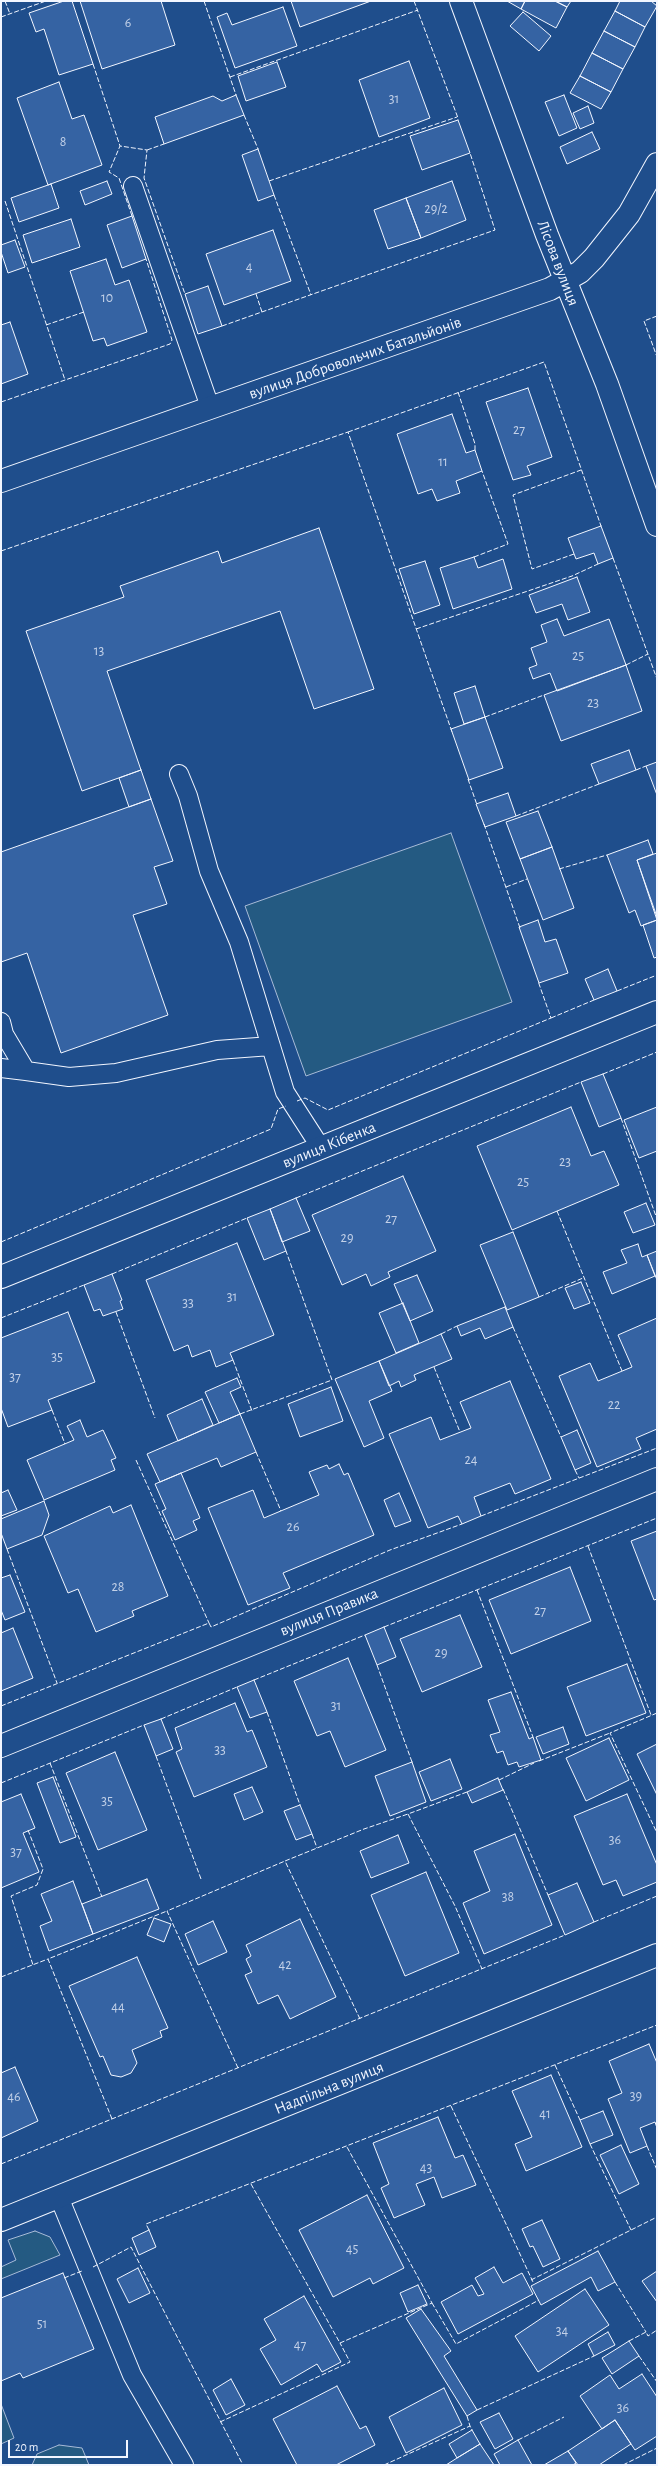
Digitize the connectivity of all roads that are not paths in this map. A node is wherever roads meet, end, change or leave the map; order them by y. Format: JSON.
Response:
{"nodes":[{"id":1,"x":461,"y":1,"type":"edge"},
{"id":2,"x":657,"y":164,"type":"edge"},
{"id":3,"x":133,"y":186,"type":"dead end"},
{"id":4,"x":652,"y":186,"type":"edge"},
{"id":5,"x":565,"y":282,"type":"junction"},
{"id":6,"x":210,"y":407,"type":"junction"},
{"id":7,"x":1,"y":481,"type":"edge"},
{"id":8,"x":657,"y":525,"type":"edge"},
{"id":9,"x":179,"y":774,"type":"dead end"},
{"id":10,"x":657,"y":1012,"type":"edge"},
{"id":11,"x":1,"y":1022,"type":"edge"},
{"id":12,"x":271,"y":1046,"type":"junction"},
{"id":13,"x":1,"y":1068,"type":"edge"},
{"id":14,"x":26,"y":1071,"type":"junction"},
{"id":15,"x":321,"y":1148,"type":"junction"},
{"id":16,"x":1,"y":1277,"type":"edge"},
{"id":17,"x":657,"y":1479,"type":"edge"},
{"id":18,"x":1,"y":1746,"type":"edge"},
{"id":19,"x":657,"y":1955,"type":"edge"},
{"id":20,"x":59,"y":2197,"type":"junction"},
{"id":21,"x":1,"y":2220,"type":"edge"},
{"id":22,"x":184,"y":2465,"type":"edge"}],
"edges":[{"from":1,"to":5,"type":"street","name":"Лісова вулиця"},
{"from":2,"to":4,"type":"street","name":"вулиця Добровольчих Батальйонів"},
{"from":3,"to":6,"type":"lane"},
{"from":4,"to":5,"type":"street","name":"вулиця Добровольчих Батальйонів"},
{"from":5,"to":6,"type":"street","name":"вулиця Добровольчих Батальйонів"},
{"from":5,"to":8,"type":"street","name":"Лісова вулиця"},
{"from":6,"to":7,"type":"street","name":"вулиця Добровольчих Батальйонів"},
{"from":9,"to":12,"type":"lane"},
{"from":10,"to":15,"type":"street","name":"вулиця Кібенка"},
{"from":11,"to":14,"type":"lane"},
{"from":12,"to":14,"type":"lane"},
{"from":12,"to":15,"type":"lane"},
{"from":13,"to":14,"type":"lane"},
{"from":15,"to":16,"type":"street","name":"вулиця Кібенка"},
{"from":17,"to":18,"type":"street","name":"вулиця Правика"},
{"from":19,"to":20,"type":"street","name":"Надпільна вулиця"},
{"from":20,"to":21,"type":"street","name":"Надпільна вулиця"},
{"from":20,"to":22,"type":"lane"}]}
